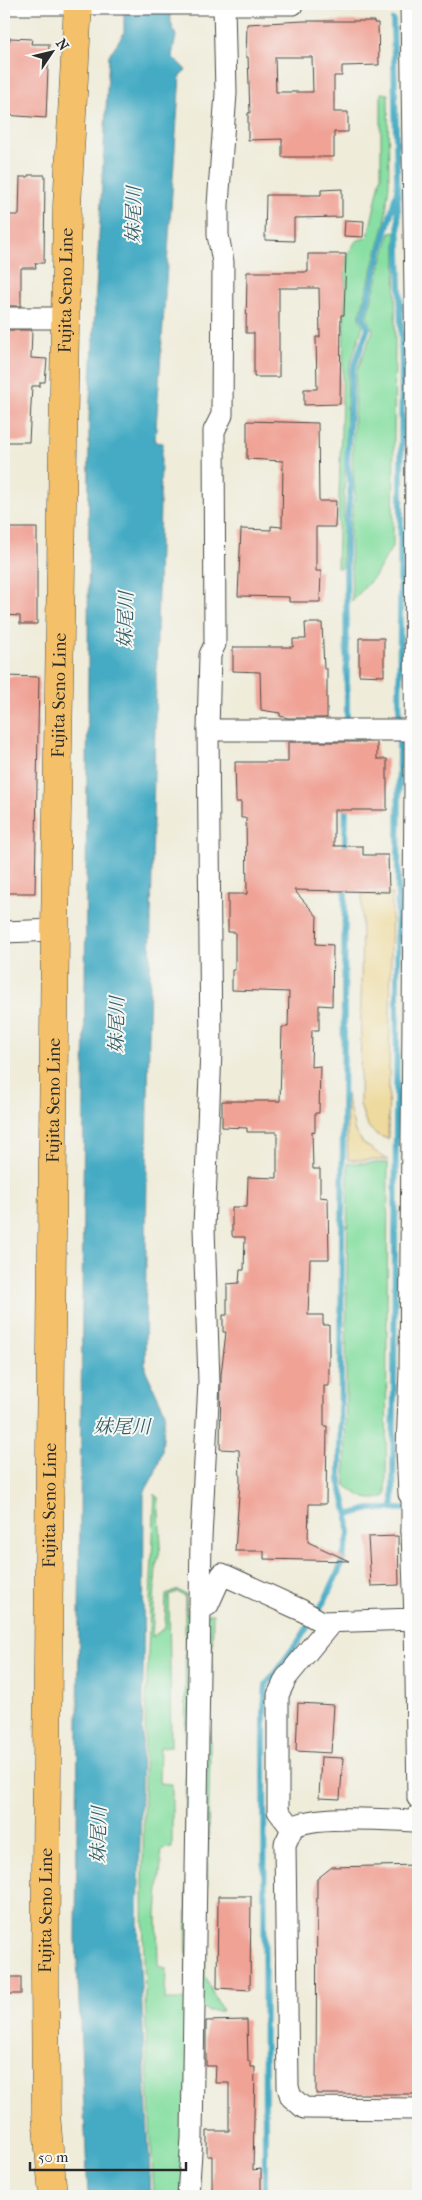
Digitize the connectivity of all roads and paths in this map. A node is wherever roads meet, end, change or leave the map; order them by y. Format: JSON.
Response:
{"nodes":[{"id":1,"x":4,"y":4,"type":"edge"},
{"id":2,"x":78,"y":4,"type":"edge"},
{"id":3,"x":110,"y":4,"type":"edge"},
{"id":4,"x":293,"y":4,"type":"edge"},
{"id":5,"x":411,"y":4,"type":"edge"},
{"id":6,"x":224,"y":5,"type":"junction"},
{"id":7,"x":4,"y":318,"type":"edge"},
{"id":8,"x":65,"y":318,"type":"junction"},
{"id":9,"x":208,"y":730,"type":"junction"},
{"id":10,"x":410,"y":734,"type":"edge"},
{"id":11,"x":55,"y":930,"type":"junction"},
{"id":12,"x":4,"y":932,"type":"edge"},
{"id":13,"x":414,"y":1512,"type":"edge"},
{"id":14,"x":201,"y":1538,"type":"junction"},
{"id":15,"x":222,"y":1574,"type":"junction"},
{"id":16,"x":200,"y":1609,"type":"junction"},
{"id":17,"x":415,"y":1619,"type":"junction"},
{"id":18,"x":326,"y":1622,"type":"junction"},
{"id":19,"x":418,"y":1798,"type":"edge"},
{"id":20,"x":418,"y":1815,"type":"edge"},
{"id":21,"x":292,"y":1829,"type":"junction"},
{"id":22,"x":418,"y":2109,"type":"edge"},
{"id":23,"x":53,"y":2196,"type":"edge"},
{"id":24,"x":188,"y":2196,"type":"edge"}],
"edges":[{"from":1,"to":2,"type":"street"},
{"from":2,"to":3,"type":"street"},
{"from":2,"to":8,"type":"main road","name":"Fujita Seno Line"},
{"from":3,"to":6,"type":"street"},
{"from":4,"to":6,"type":"street"},
{"from":5,"to":10,"type":"street"},
{"from":6,"to":9,"type":"street"},
{"from":7,"to":8,"type":"street"},
{"from":8,"to":11,"type":"main road","name":"Fujita Seno Line"},
{"from":9,"to":10,"type":"street"},
{"from":9,"to":14,"type":"street"},
{"from":10,"to":13,"type":"street"},
{"from":11,"to":12,"type":"street"},
{"from":11,"to":23,"type":"main road","name":"Fujita Seno Line"},
{"from":13,"to":17,"type":"street"},
{"from":14,"to":15,"type":"street"},
{"from":14,"to":16,"type":"street"},
{"from":15,"to":16,"type":"street"},
{"from":15,"to":18,"type":"street"},
{"from":16,"to":24,"type":"street"},
{"from":17,"to":18,"type":"street"},
{"from":17,"to":19,"type":"street"},
{"from":18,"to":21,"type":"street"},
{"from":20,"to":21,"type":"street"},
{"from":21,"to":22,"type":"street"}]}
